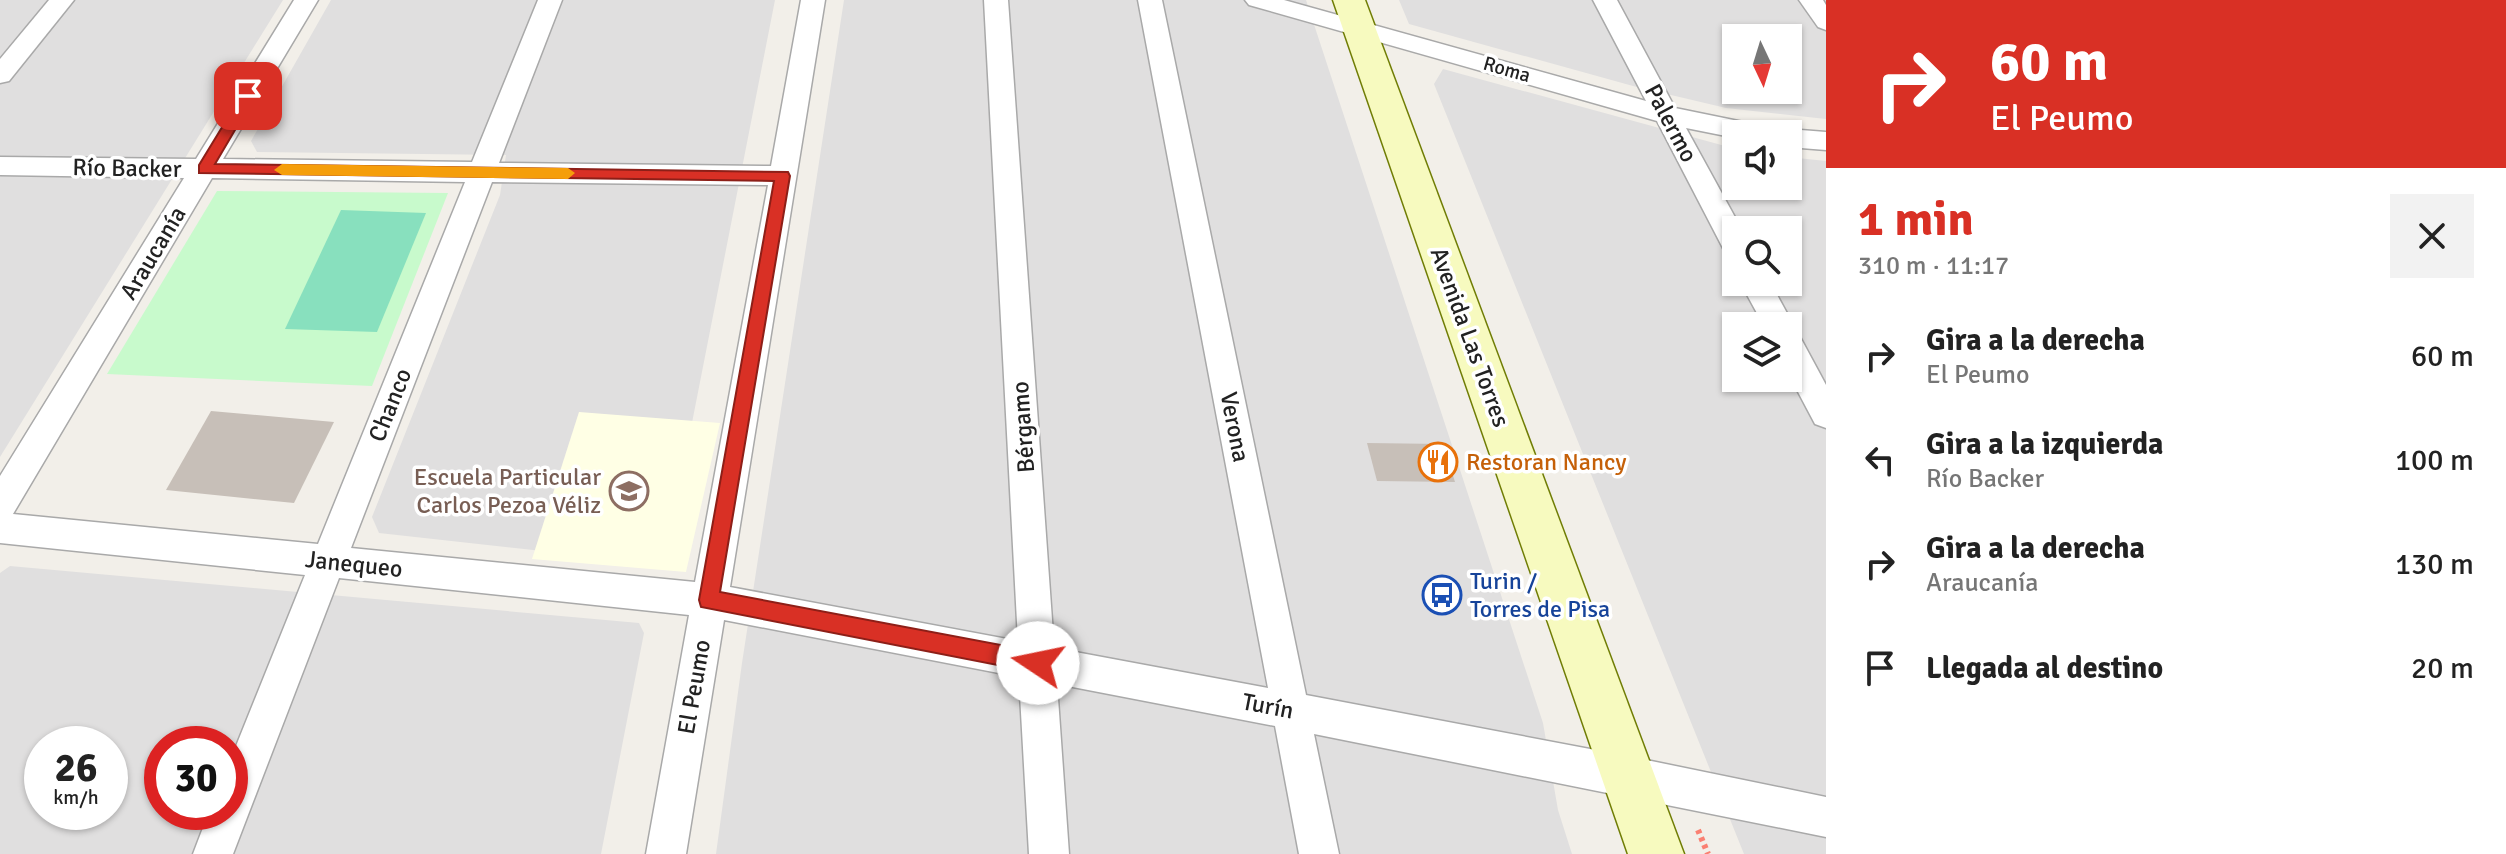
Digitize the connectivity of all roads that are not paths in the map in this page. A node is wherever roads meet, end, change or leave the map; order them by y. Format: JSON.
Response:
{"nodes":[{"id":1,"x":62,"y":0,"type":"edge"},
{"id":2,"x":306,"y":0,"type":"edge"},
{"id":3,"x":550,"y":0,"type":"edge"},
{"id":4,"x":813,"y":0,"type":"edge"},
{"id":5,"x":996,"y":0,"type":"edge"},
{"id":6,"x":1150,"y":0,"type":"edge"},
{"id":7,"x":1257,"y":0,"type":"edge"},
{"id":8,"x":1605,"y":0,"type":"edge"},
{"id":9,"x":1811,"y":0,"type":"edge"},
{"id":10,"x":1354,"y":14,"type":"edge"},
{"id":11,"x":1826,"y":22,"type":"edge"},
{"id":12,"x":0,"y":75,"type":"edge"},
{"id":13,"x":1666,"y":115,"type":"junction"},
{"id":14,"x":1722,"y":127,"type":"edge"},
{"id":15,"x":1802,"y":139,"type":"edge"},
{"id":16,"x":1826,"y":141,"type":"edge"},
{"id":17,"x":0,"y":166,"type":"edge"},
{"id":18,"x":204,"y":169,"type":"junction"},
{"id":19,"x":482,"y":172,"type":"junction"},
{"id":20,"x":783,"y":176,"type":"junction"},
{"id":21,"x":1722,"y":220,"type":"edge"},
{"id":22,"x":1802,"y":370,"type":"edge"},
{"id":23,"x":1826,"y":415,"type":"edge"},
{"id":24,"x":0,"y":506,"type":"edge"},
{"id":25,"x":0,"y":528,"type":"edge"},
{"id":26,"x":328,"y":561,"type":"junction"},
{"id":27,"x":709,"y":600,"type":"junction"},
{"id":28,"x":1038,"y":663,"type":"junction"},
{"id":29,"x":1291,"y":711,"type":"junction"},
{"id":30,"x":248,"y":765,"type":"edge"},
{"id":31,"x":1627,"y":775,"type":"junction"},
{"id":32,"x":1826,"y":817,"type":"edge"},
{"id":33,"x":222,"y":830,"type":"edge"},
{"id":34,"x":213,"y":854,"type":"edge"},
{"id":35,"x":666,"y":854,"type":"edge"},
{"id":36,"x":1049,"y":854,"type":"edge"},
{"id":37,"x":1319,"y":854,"type":"edge"},
{"id":38,"x":1656,"y":854,"type":"edge"}],
"edges":[{"from":1,"to":12,"type":"street"},
{"from":2,"to":18,"type":"street","name":"Araucanía"},
{"from":3,"to":19,"type":"street","name":"Chanco"},
{"from":4,"to":20,"type":"street","name":"El Peumo"},
{"from":5,"to":28,"type":"street","name":"Bérgamo"},
{"from":6,"to":29,"type":"street","name":"Verona"},
{"from":7,"to":10,"type":"street","name":"Roma"},
{"from":8,"to":13,"type":"street","name":"Palermo"},
{"from":9,"to":11,"type":"street"},
{"from":10,"to":13,"type":"street","name":"Roma"},
{"from":10,"to":31,"type":"main road","name":"Avenida Las Torres"},
{"from":13,"to":14,"type":"street","name":"Roma"},
{"from":13,"to":21,"type":"street","name":"Palermo"},
{"from":15,"to":16,"type":"street"},
{"from":17,"to":18,"type":"street","name":"Río Backer"},
{"from":18,"to":19,"type":"street","name":"Río Backer"},
{"from":18,"to":24,"type":"street","name":"Araucanía"},
{"from":19,"to":20,"type":"street","name":"Río Backer"},
{"from":19,"to":26,"type":"street","name":"Chanco"},
{"from":20,"to":27,"type":"street","name":"El Peumo"},
{"from":22,"to":23,"type":"street"},
{"from":25,"to":26,"type":"street","name":"Janequeo"},
{"from":26,"to":27,"type":"street","name":"Janequeo"},
{"from":26,"to":30,"type":"street","name":"Chanco"},
{"from":27,"to":28,"type":"street","name":"Turín"},
{"from":27,"to":35,"type":"street","name":"El Peumo"},
{"from":28,"to":29,"type":"street","name":"Turín"},
{"from":28,"to":36,"type":"street","name":"Bérgamo"},
{"from":29,"to":31,"type":"street","name":"Turín"},
{"from":29,"to":37,"type":"street","name":"Verona"},
{"from":31,"to":32,"type":"street","name":"Turín"},
{"from":31,"to":38,"type":"main road","name":"Avenida Las Torres"},
{"from":33,"to":34,"type":"street","name":"Chanco"}]}
